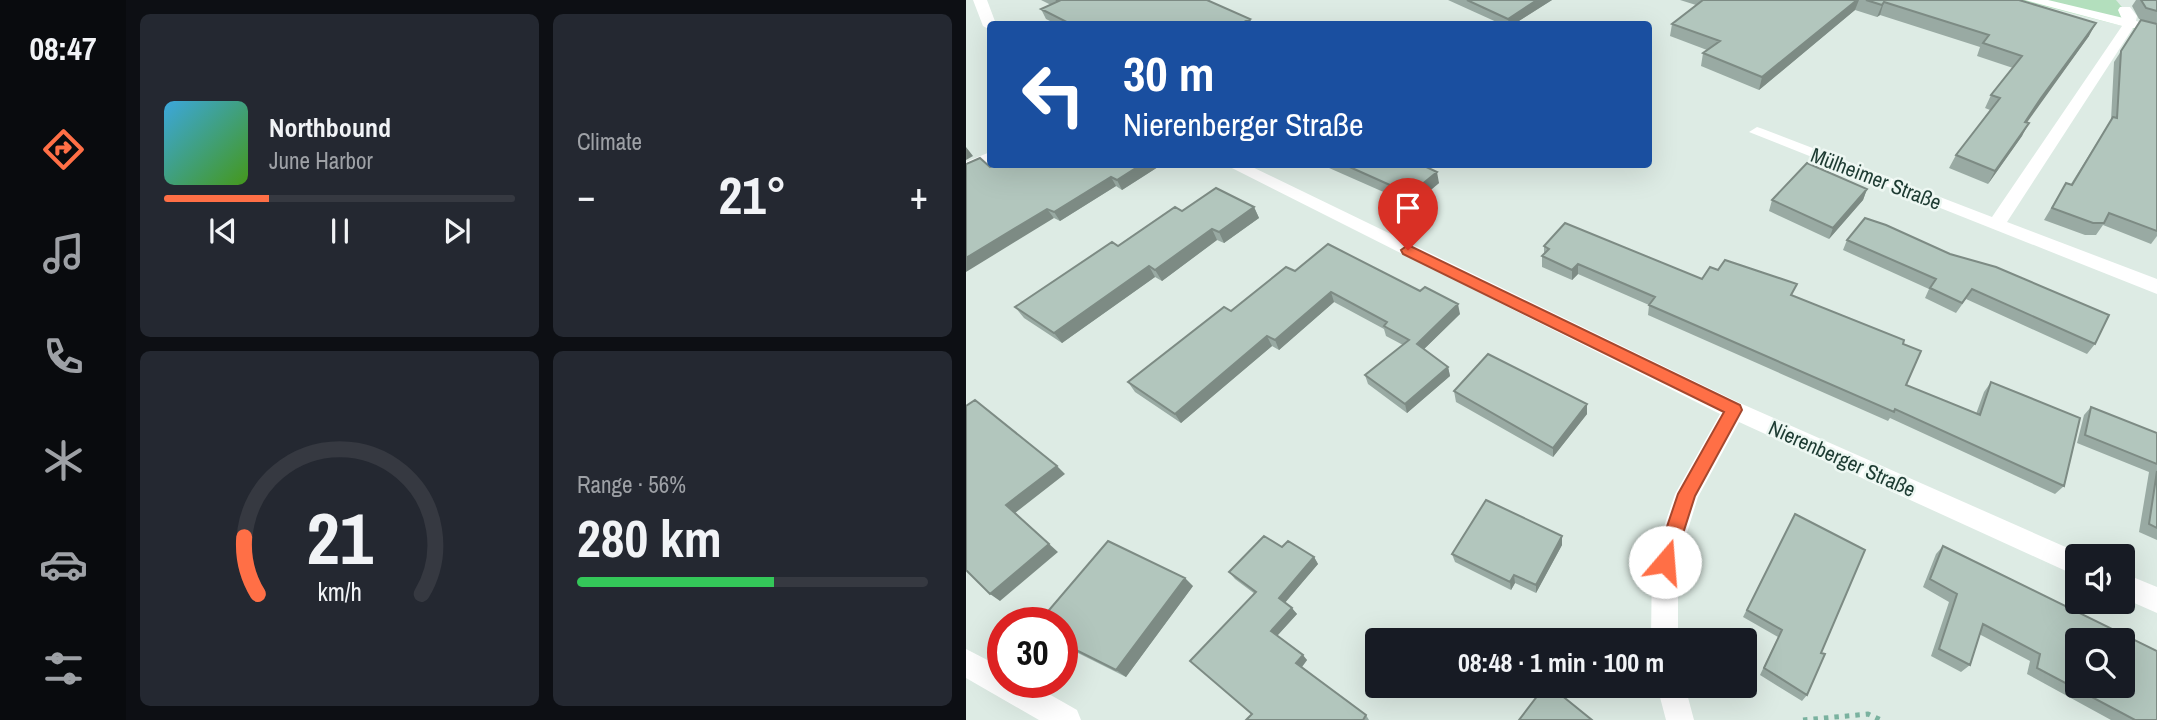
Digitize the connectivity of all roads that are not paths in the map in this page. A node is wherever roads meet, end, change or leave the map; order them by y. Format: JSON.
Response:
{"nodes":[{"id":1,"x":980,"y":0,"type":"edge"},
{"id":2,"x":2032,"y":0,"type":"edge"},
{"id":3,"x":2127,"y":17,"type":"junction"},
{"id":4,"x":988,"y":21,"type":"edge"},
{"id":5,"x":2157,"y":30,"type":"edge"},
{"id":6,"x":1757,"y":132,"type":"dead end"},
{"id":7,"x":987,"y":158,"type":"edge"},
{"id":8,"x":1240,"y":168,"type":"edge"},
{"id":9,"x":966,"y":169,"type":"edge"},
{"id":10,"x":1996,"y":225,"type":"junction"},
{"id":11,"x":2157,"y":287,"type":"edge"},
{"id":12,"x":1734,"y":410,"type":"junction"},
{"id":13,"x":2065,"y":559,"type":"edge"},
{"id":14,"x":2135,"y":590,"type":"edge"},
{"id":15,"x":2157,"y":600,"type":"edge"},
{"id":16,"x":1664,"y":628,"type":"edge"},
{"id":17,"x":966,"y":663,"type":"edge"},
{"id":18,"x":1674,"y":698,"type":"edge"},
{"id":19,"x":1067,"y":720,"type":"edge"},
{"id":20,"x":1680,"y":720,"type":"edge"}],
"edges":[{"from":1,"to":4,"type":"street"},
{"from":2,"to":3,"type":"street"},
{"from":3,"to":5,"type":"street"},
{"from":3,"to":10,"type":"street"},
{"from":6,"to":10,"type":"street","name":"Mülheimer Straße"},
{"from":7,"to":9,"type":"street"},
{"from":8,"to":12,"type":"street","name":"Nierenberger Straße"},
{"from":10,"to":11,"type":"street","name":"Mülheimer Straße"},
{"from":12,"to":13,"type":"street","name":"Nierenberger Straße"},
{"from":12,"to":16,"type":"street"},
{"from":14,"to":15,"type":"street"},
{"from":17,"to":19,"type":"street"},
{"from":18,"to":20,"type":"street"}]}
